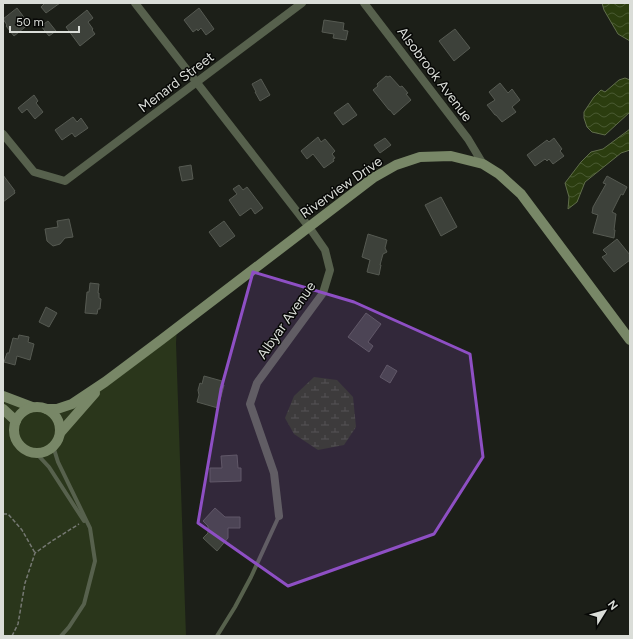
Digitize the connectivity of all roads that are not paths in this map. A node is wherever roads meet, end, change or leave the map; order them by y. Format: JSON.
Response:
{"nodes":[{"id":1,"x":135,"y":3,"type":"edge"},
{"id":2,"x":302,"y":3,"type":"edge"},
{"id":3,"x":364,"y":3,"type":"edge"},
{"id":4,"x":197,"y":82,"type":"junction"},
{"id":5,"x":3,"y":134,"type":"edge"},
{"id":6,"x":483,"y":164,"type":"junction"},
{"id":7,"x":309,"y":227,"type":"junction"},
{"id":8,"x":630,"y":340,"type":"edge"},
{"id":9,"x":105,"y":382,"type":"junction"},
{"id":10,"x":3,"y":396,"type":"edge"},
{"id":11,"x":32,"y":407,"type":"junction"},
{"id":12,"x":3,"y":409,"type":"edge"},
{"id":13,"x":46,"y":409,"type":"junction"},
{"id":14,"x":16,"y":422,"type":"junction"},
{"id":15,"x":60,"y":433,"type":"junction"},
{"id":16,"x":53,"y":446,"type":"junction"},
{"id":17,"x":34,"y":452,"type":"junction"},
{"id":18,"x":279,"y":516,"type":"joint"},
{"id":19,"x":90,"y":528,"type":"junction"},
{"id":20,"x":61,"y":636,"type":"edge"},
{"id":21,"x":217,"y":636,"type":"edge"}],
"edges":[{"from":1,"to":4,"type":"street","name":"Albyar Avenue"},
{"from":2,"to":4,"type":"street","name":"Menard Street"},
{"from":3,"to":6,"type":"street","name":"Alsobrook Avenue"},
{"from":4,"to":5,"type":"street","name":"Menard Street"},
{"from":4,"to":7,"type":"street","name":"Albyar Avenue"},
{"from":6,"to":7,"type":"street","name":"Riverview Drive"},
{"from":6,"to":8,"type":"street","name":"Riverview Drive"},
{"from":7,"to":9,"type":"street","name":"Riverview Drive"},
{"from":7,"to":18,"type":"street","name":"Albyar Avenue"},
{"from":9,"to":13,"type":"street","name":"Riverview Drive"},
{"from":9,"to":15,"type":"street","name":"Riverview Drive"},
{"from":10,"to":11,"type":"street","name":"Riverview Drive"},
{"from":11,"to":13,"type":"street","name":"Riverview Drive"},
{"from":11,"to":14,"type":"street"},
{"from":12,"to":14,"type":"street"},
{"from":13,"to":15,"type":"street"},
{"from":14,"to":17,"type":"street"},
{"from":15,"to":16,"type":"street","name":"Riverview Drive"},
{"from":16,"to":17,"type":"street"},
{"from":16,"to":19,"type":"lane"},
{"from":17,"to":19,"type":"lane"},
{"from":18,"to":21,"type":"lane"},
{"from":19,"to":20,"type":"lane"}]}
